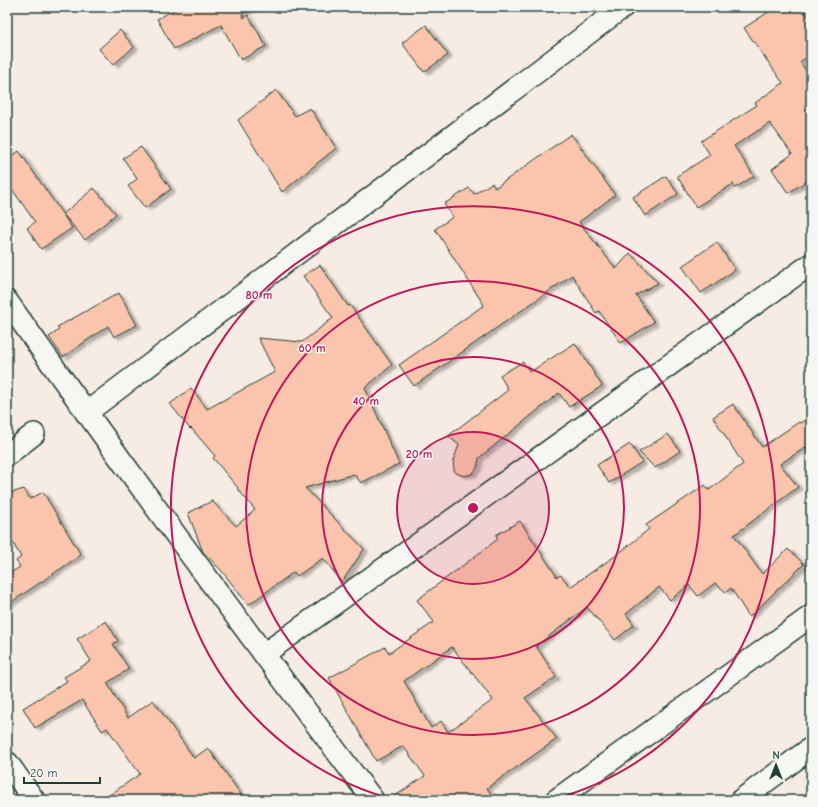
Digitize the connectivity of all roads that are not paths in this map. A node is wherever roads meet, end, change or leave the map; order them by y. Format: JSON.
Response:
{"nodes":[{"id":1,"x":623,"y":7,"type":"edge"},
{"id":2,"x":811,"y":264,"type":"edge"},
{"id":3,"x":7,"y":301,"type":"edge"},
{"id":4,"x":86,"y":413,"type":"junction"},
{"id":5,"x":34,"y":434,"type":"dead end"},
{"id":6,"x":7,"y":455,"type":"edge"},
{"id":7,"x":811,"y":616,"type":"edge"},
{"id":8,"x":264,"y":654,"type":"junction"},
{"id":9,"x":811,"y":748,"type":"edge"},
{"id":10,"x":7,"y":762,"type":"edge"},
{"id":11,"x":34,"y":800,"type":"edge"},
{"id":12,"x":373,"y":800,"type":"edge"},
{"id":13,"x":556,"y":800,"type":"edge"},
{"id":14,"x":741,"y":800,"type":"edge"}],
"edges":[{"from":1,"to":4,"type":"street"},
{"from":2,"to":8,"type":"street"},
{"from":3,"to":4,"type":"street"},
{"from":4,"to":8,"type":"street"},
{"from":5,"to":6,"type":"street"},
{"from":7,"to":13,"type":"street"},
{"from":8,"to":12,"type":"street"},
{"from":9,"to":14,"type":"street"},
{"from":10,"to":11,"type":"street"}]}
